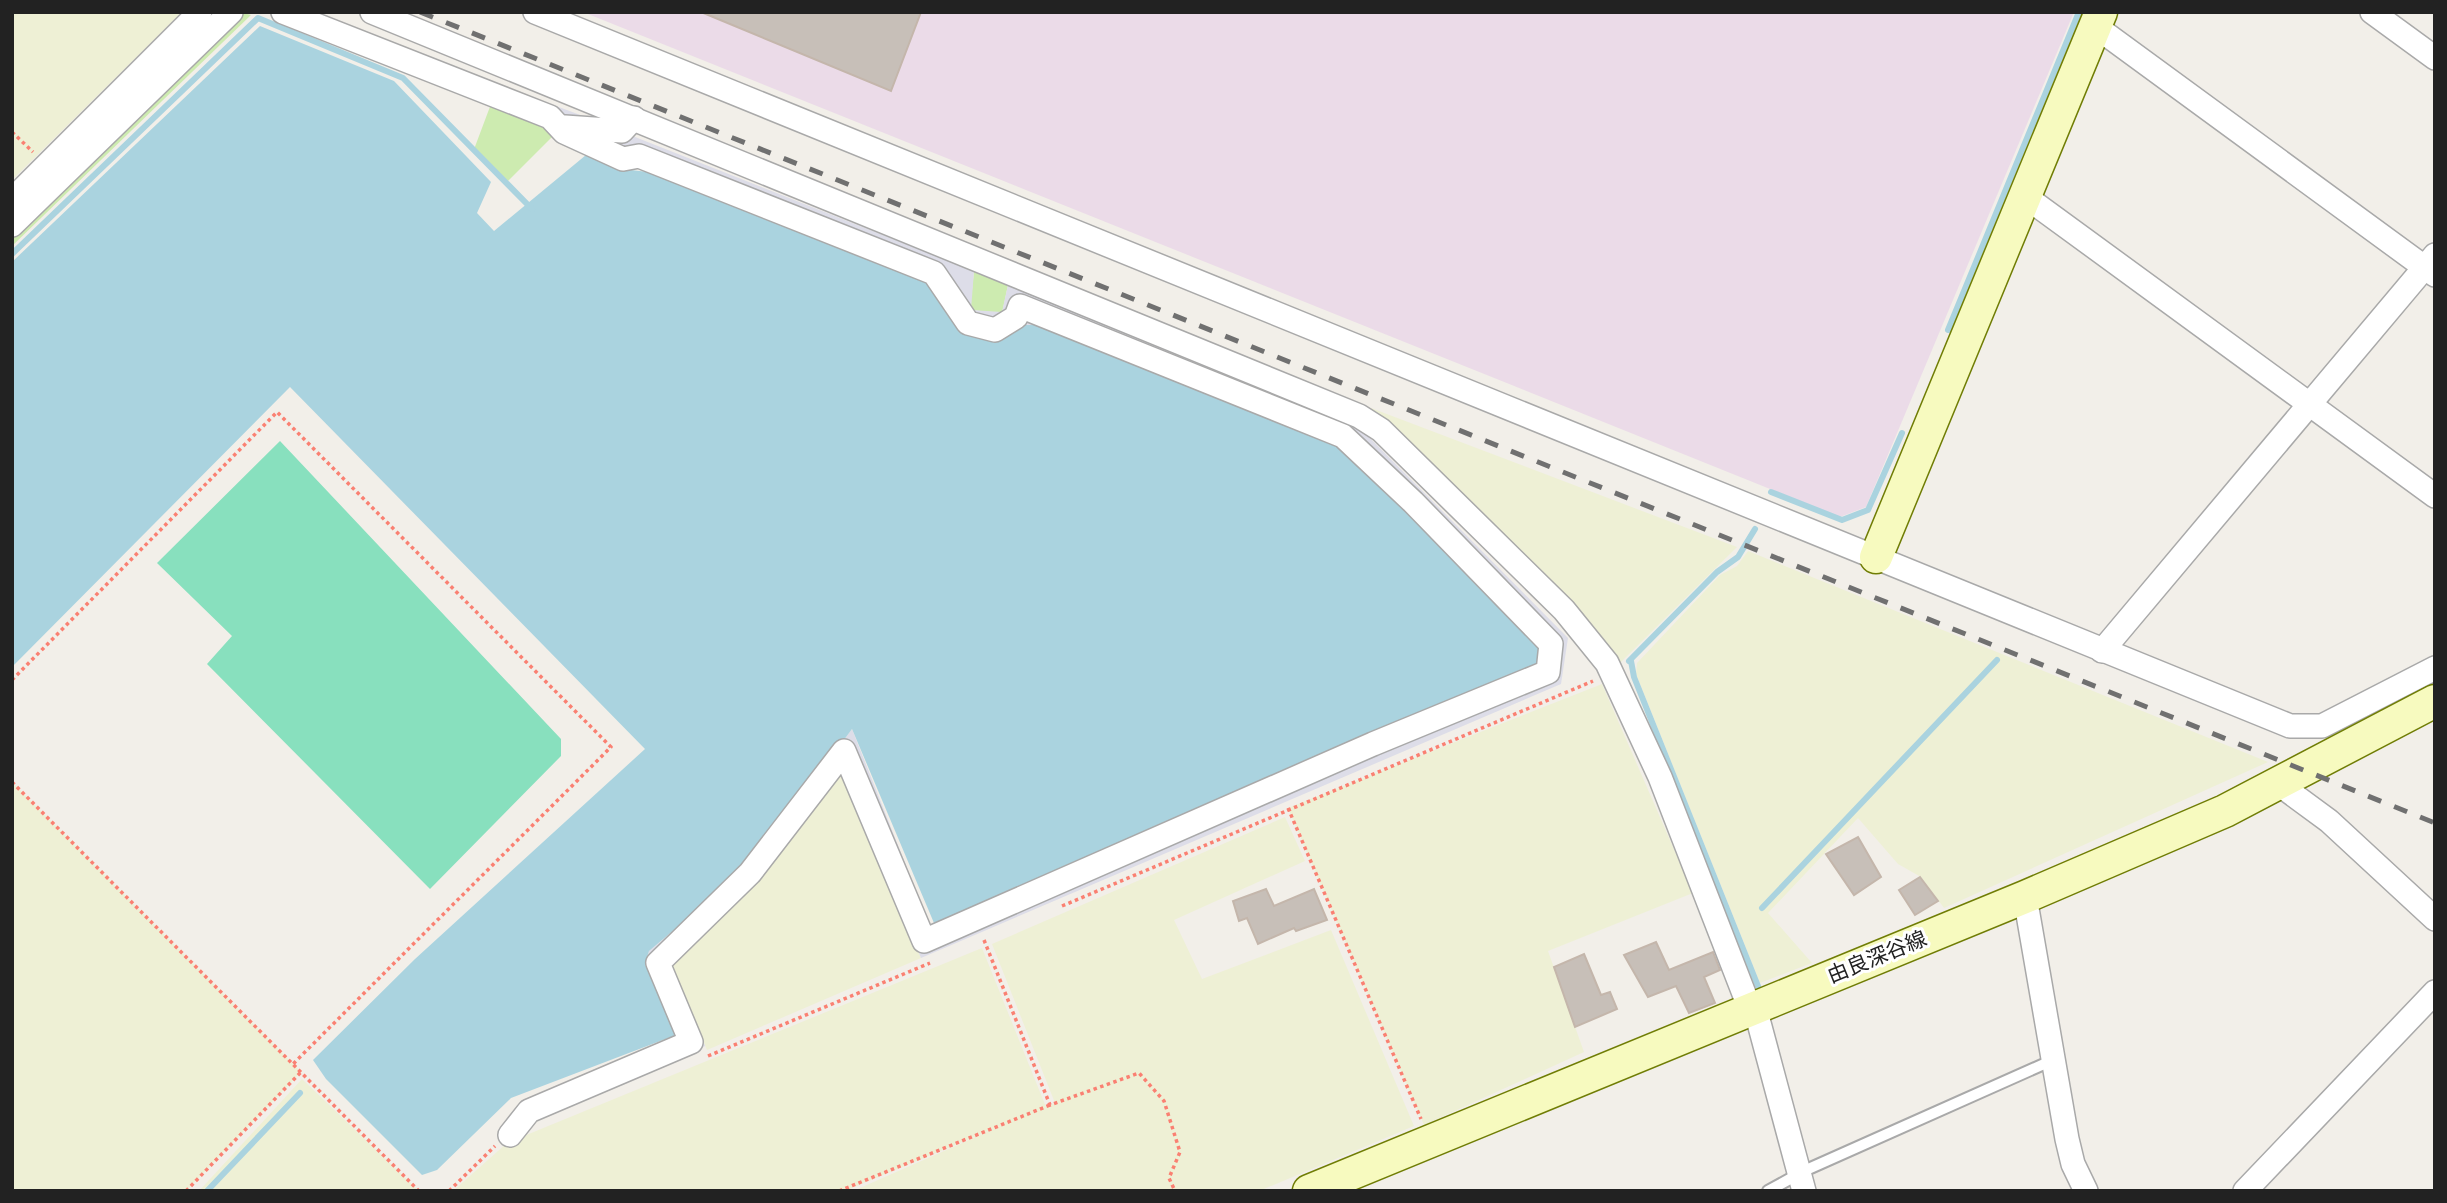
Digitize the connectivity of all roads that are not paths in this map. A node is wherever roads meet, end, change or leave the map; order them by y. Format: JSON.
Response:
{"nodes":[{"id":1,"x":200,"y":12,"type":"edge"},
{"id":2,"x":231,"y":12,"type":"edge"},
{"id":3,"x":283,"y":12,"type":"edge"},
{"id":4,"x":372,"y":12,"type":"edge"},
{"id":5,"x":535,"y":12,"type":"edge"},
{"id":6,"x":2372,"y":12,"type":"edge"},
{"id":7,"x":2098,"y":19,"type":"edge"},
{"id":8,"x":2435,"y":58,"type":"edge"},
{"id":9,"x":634,"y":118,"type":"junction"},
{"id":10,"x":559,"y":127,"type":"junction"},
{"id":11,"x":2026,"y":197,"type":"junction"},
{"id":12,"x":12,"y":200,"type":"edge"},
{"id":13,"x":12,"y":225,"type":"edge"},
{"id":14,"x":2431,"y":266,"type":"edge"},
{"id":15,"x":2309,"y":403,"type":"junction"},
{"id":16,"x":2435,"y":496,"type":"edge"},
{"id":17,"x":1876,"y":557,"type":"junction"},
{"id":18,"x":2102,"y":651,"type":"junction"},
{"id":19,"x":2435,"y":668,"type":"edge"},
{"id":20,"x":2435,"y":701,"type":"edge"},
{"id":21,"x":2276,"y":782,"type":"junction"},
{"id":22,"x":2025,"y":897,"type":"junction"},
{"id":23,"x":2435,"y":919,"type":"edge"},
{"id":24,"x":2435,"y":992,"type":"edge"},
{"id":25,"x":1753,"y":1008,"type":"junction"},
{"id":26,"x":2053,"y":1060,"type":"junction"},
{"id":27,"x":510,"y":1135,"type":"road end"},
{"id":28,"x":1801,"y":1182,"type":"edge"},
{"id":29,"x":1309,"y":1191,"type":"edge"},
{"id":30,"x":1768,"y":1191,"type":"edge"},
{"id":31,"x":2086,"y":1191,"type":"edge"},
{"id":32,"x":2245,"y":1191,"type":"edge"}],
"edges":[{"from":1,"to":12,"type":"street"},
{"from":2,"to":13,"type":"street"},
{"from":3,"to":10,"type":"street"},
{"from":4,"to":9,"type":"street"},
{"from":5,"to":17,"type":"street"},
{"from":6,"to":8,"type":"street"},
{"from":7,"to":11,"type":"main road"},
{"from":7,"to":14,"type":"street"},
{"from":9,"to":10,"type":"street"},
{"from":9,"to":25,"type":"street"},
{"from":10,"to":27,"type":"street"},
{"from":11,"to":15,"type":"street"},
{"from":11,"to":17,"type":"main road"},
{"from":14,"to":15,"type":"street"},
{"from":15,"to":16,"type":"street"},
{"from":15,"to":18,"type":"street"},
{"from":17,"to":18,"type":"street"},
{"from":18,"to":19,"type":"street"},
{"from":20,"to":21,"type":"main road","name":"由良深谷線"},
{"from":21,"to":22,"type":"main road","name":"由良深谷線"},
{"from":21,"to":23,"type":"street"},
{"from":22,"to":25,"type":"main road","name":"由良深谷線"},
{"from":22,"to":26,"type":"street"},
{"from":24,"to":32,"type":"street"},
{"from":25,"to":28,"type":"street"},
{"from":25,"to":29,"type":"main road","name":"由良深谷線"},
{"from":26,"to":28,"type":"lane"},
{"from":26,"to":31,"type":"street"},
{"from":28,"to":30,"type":"lane"}]}
